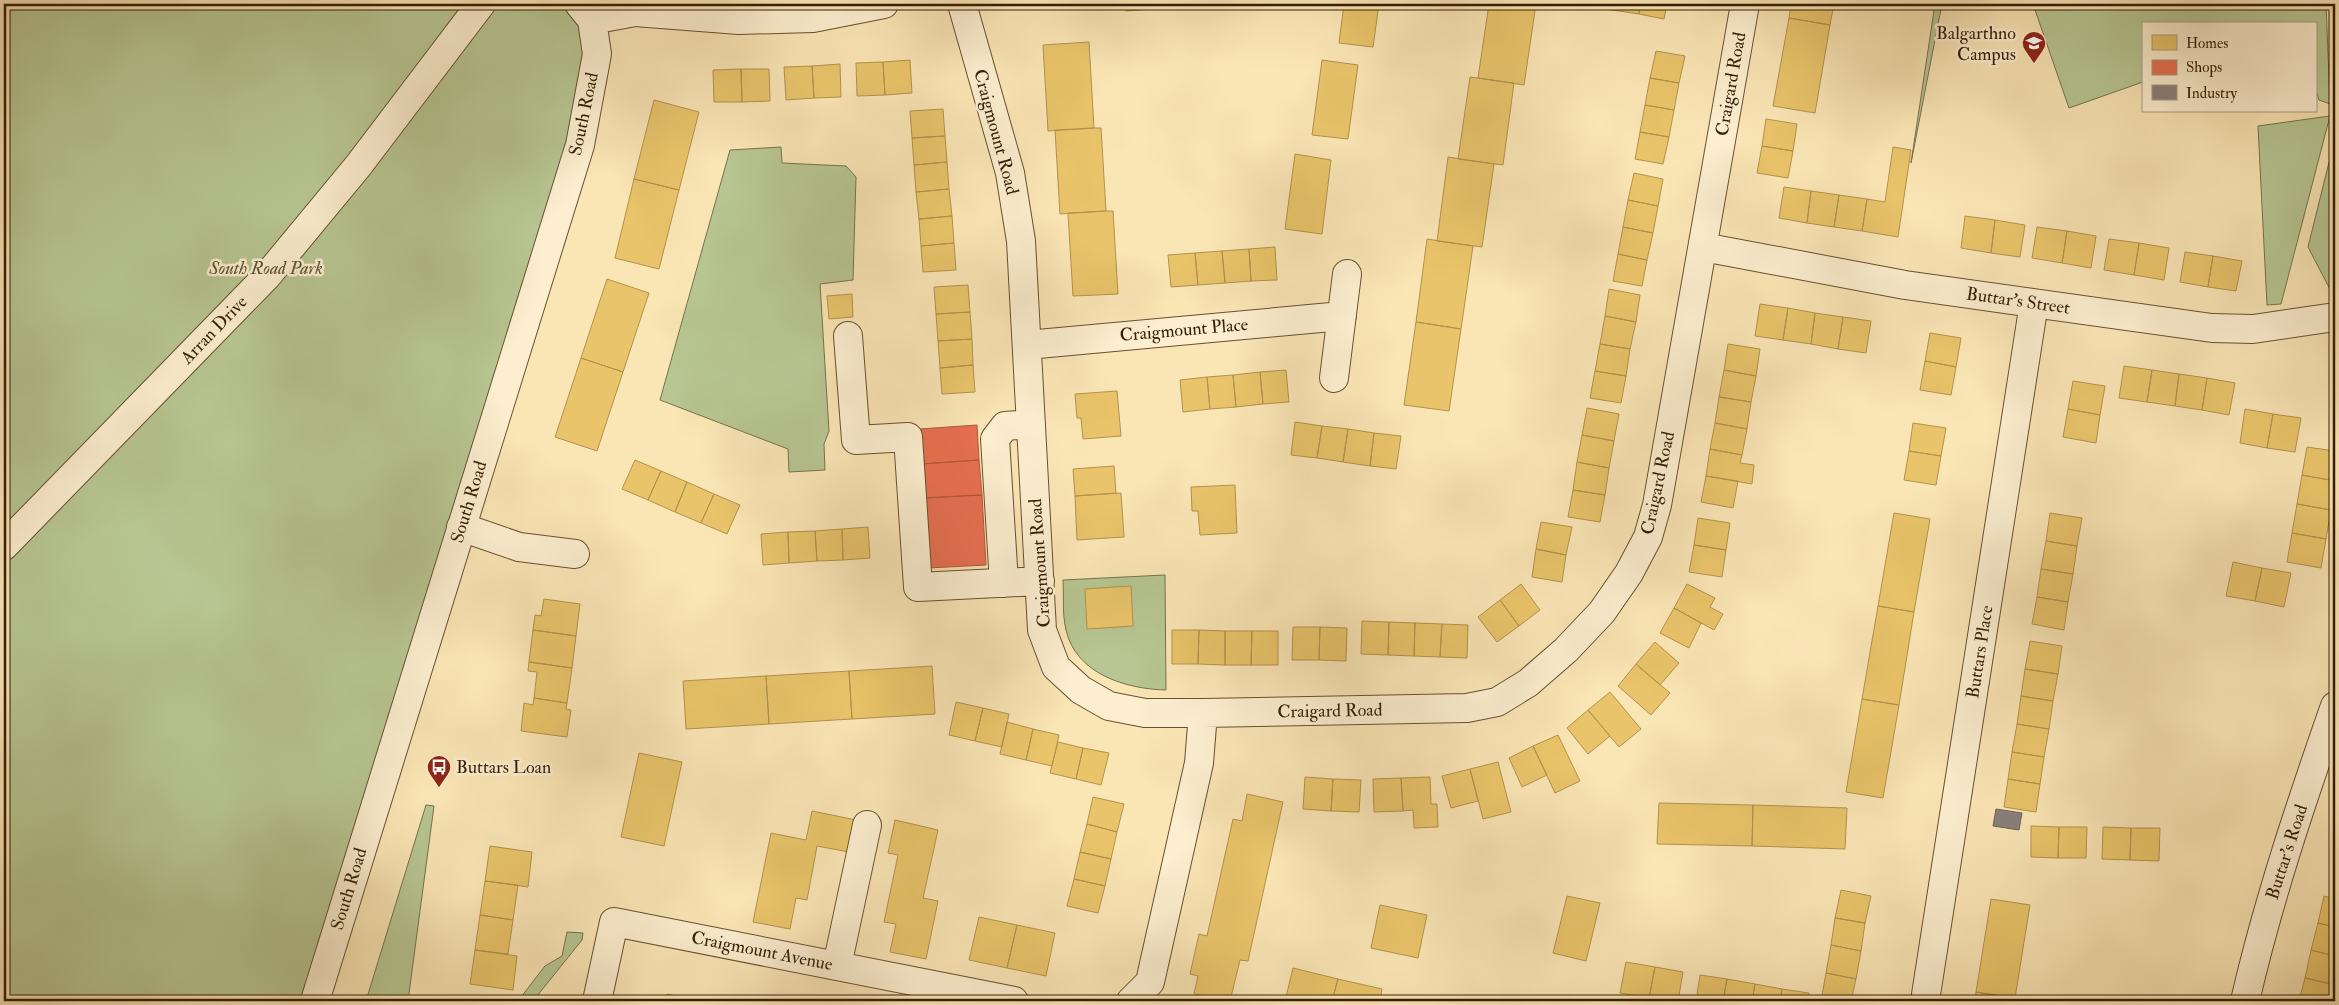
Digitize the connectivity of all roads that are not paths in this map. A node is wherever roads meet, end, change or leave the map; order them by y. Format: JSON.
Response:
{"nodes":[{"id":1,"x":482,"y":4,"type":"edge"},
{"id":2,"x":884,"y":4,"type":"edge"},
{"id":3,"x":962,"y":4,"type":"edge"},
{"id":4,"x":1745,"y":4,"type":"edge"},
{"id":5,"x":585,"y":12,"type":"edge"},
{"id":6,"x":1703,"y":247,"type":"junction"},
{"id":7,"x":1347,"y":274,"type":"dead end"},
{"id":8,"x":2034,"y":303,"type":"junction"},
{"id":9,"x":1342,"y":316,"type":"junction"},
{"id":10,"x":2335,"y":316,"type":"edge"},
{"id":11,"x":848,"y":336,"type":"dead end"},
{"id":12,"x":1027,"y":345,"type":"junction"},
{"id":13,"x":1334,"y":378,"type":"dead end"},
{"id":14,"x":1031,"y":424,"type":"junction"},
{"id":15,"x":461,"y":526,"type":"junction"},
{"id":16,"x":4,"y":546,"type":"edge"},
{"id":17,"x":575,"y":554,"type":"dead end"},
{"id":18,"x":1040,"y":582,"type":"junction"},
{"id":19,"x":1004,"y":583,"type":"junction"},
{"id":20,"x":2335,"y":706,"type":"edge"},
{"id":21,"x":1203,"y":713,"type":"junction"},
{"id":22,"x":867,"y":825,"type":"dead end"},
{"id":23,"x":837,"y":966,"type":"junction"},
{"id":24,"x":997,"y":999,"type":"edge"},
{"id":25,"x":315,"y":1001,"type":"edge"},
{"id":26,"x":597,"y":1001,"type":"edge"},
{"id":27,"x":1131,"y":1001,"type":"edge"},
{"id":28,"x":1925,"y":1001,"type":"edge"},
{"id":29,"x":2245,"y":1001,"type":"edge"}],
"edges":[{"from":1,"to":16,"type":"street","name":"Arran Drive"},
{"from":2,"to":5,"type":"street"},
{"from":3,"to":12,"type":"street","name":"Craigmount Road"},
{"from":4,"to":6,"type":"street","name":"Craigard Road"},
{"from":5,"to":15,"type":"street","name":"South Road"},
{"from":6,"to":8,"type":"street","name":"Buttar's Street"},
{"from":6,"to":21,"type":"street","name":"Craigard Road"},
{"from":7,"to":9,"type":"street"},
{"from":8,"to":10,"type":"street","name":"Buttar's Street"},
{"from":8,"to":28,"type":"street","name":"Buttars Place"},
{"from":9,"to":12,"type":"street","name":"Craigmount Place"},
{"from":9,"to":13,"type":"street"},
{"from":11,"to":19,"type":"street"},
{"from":12,"to":14,"type":"street","name":"Craigmount Road"},
{"from":14,"to":18,"type":"street","name":"Craigmount Road"},
{"from":14,"to":19,"type":"street"},
{"from":15,"to":17,"type":"street"},
{"from":15,"to":25,"type":"street","name":"South Road"},
{"from":18,"to":19,"type":"street"},
{"from":18,"to":21,"type":"street","name":"Craigmount Road"},
{"from":20,"to":29,"type":"street","name":"Buttar's Road"},
{"from":21,"to":27,"type":"street"},
{"from":22,"to":23,"type":"street"},
{"from":23,"to":24,"type":"street","name":"Craigmount Avenue"},
{"from":23,"to":26,"type":"street","name":"Craigmount Avenue"}]}
